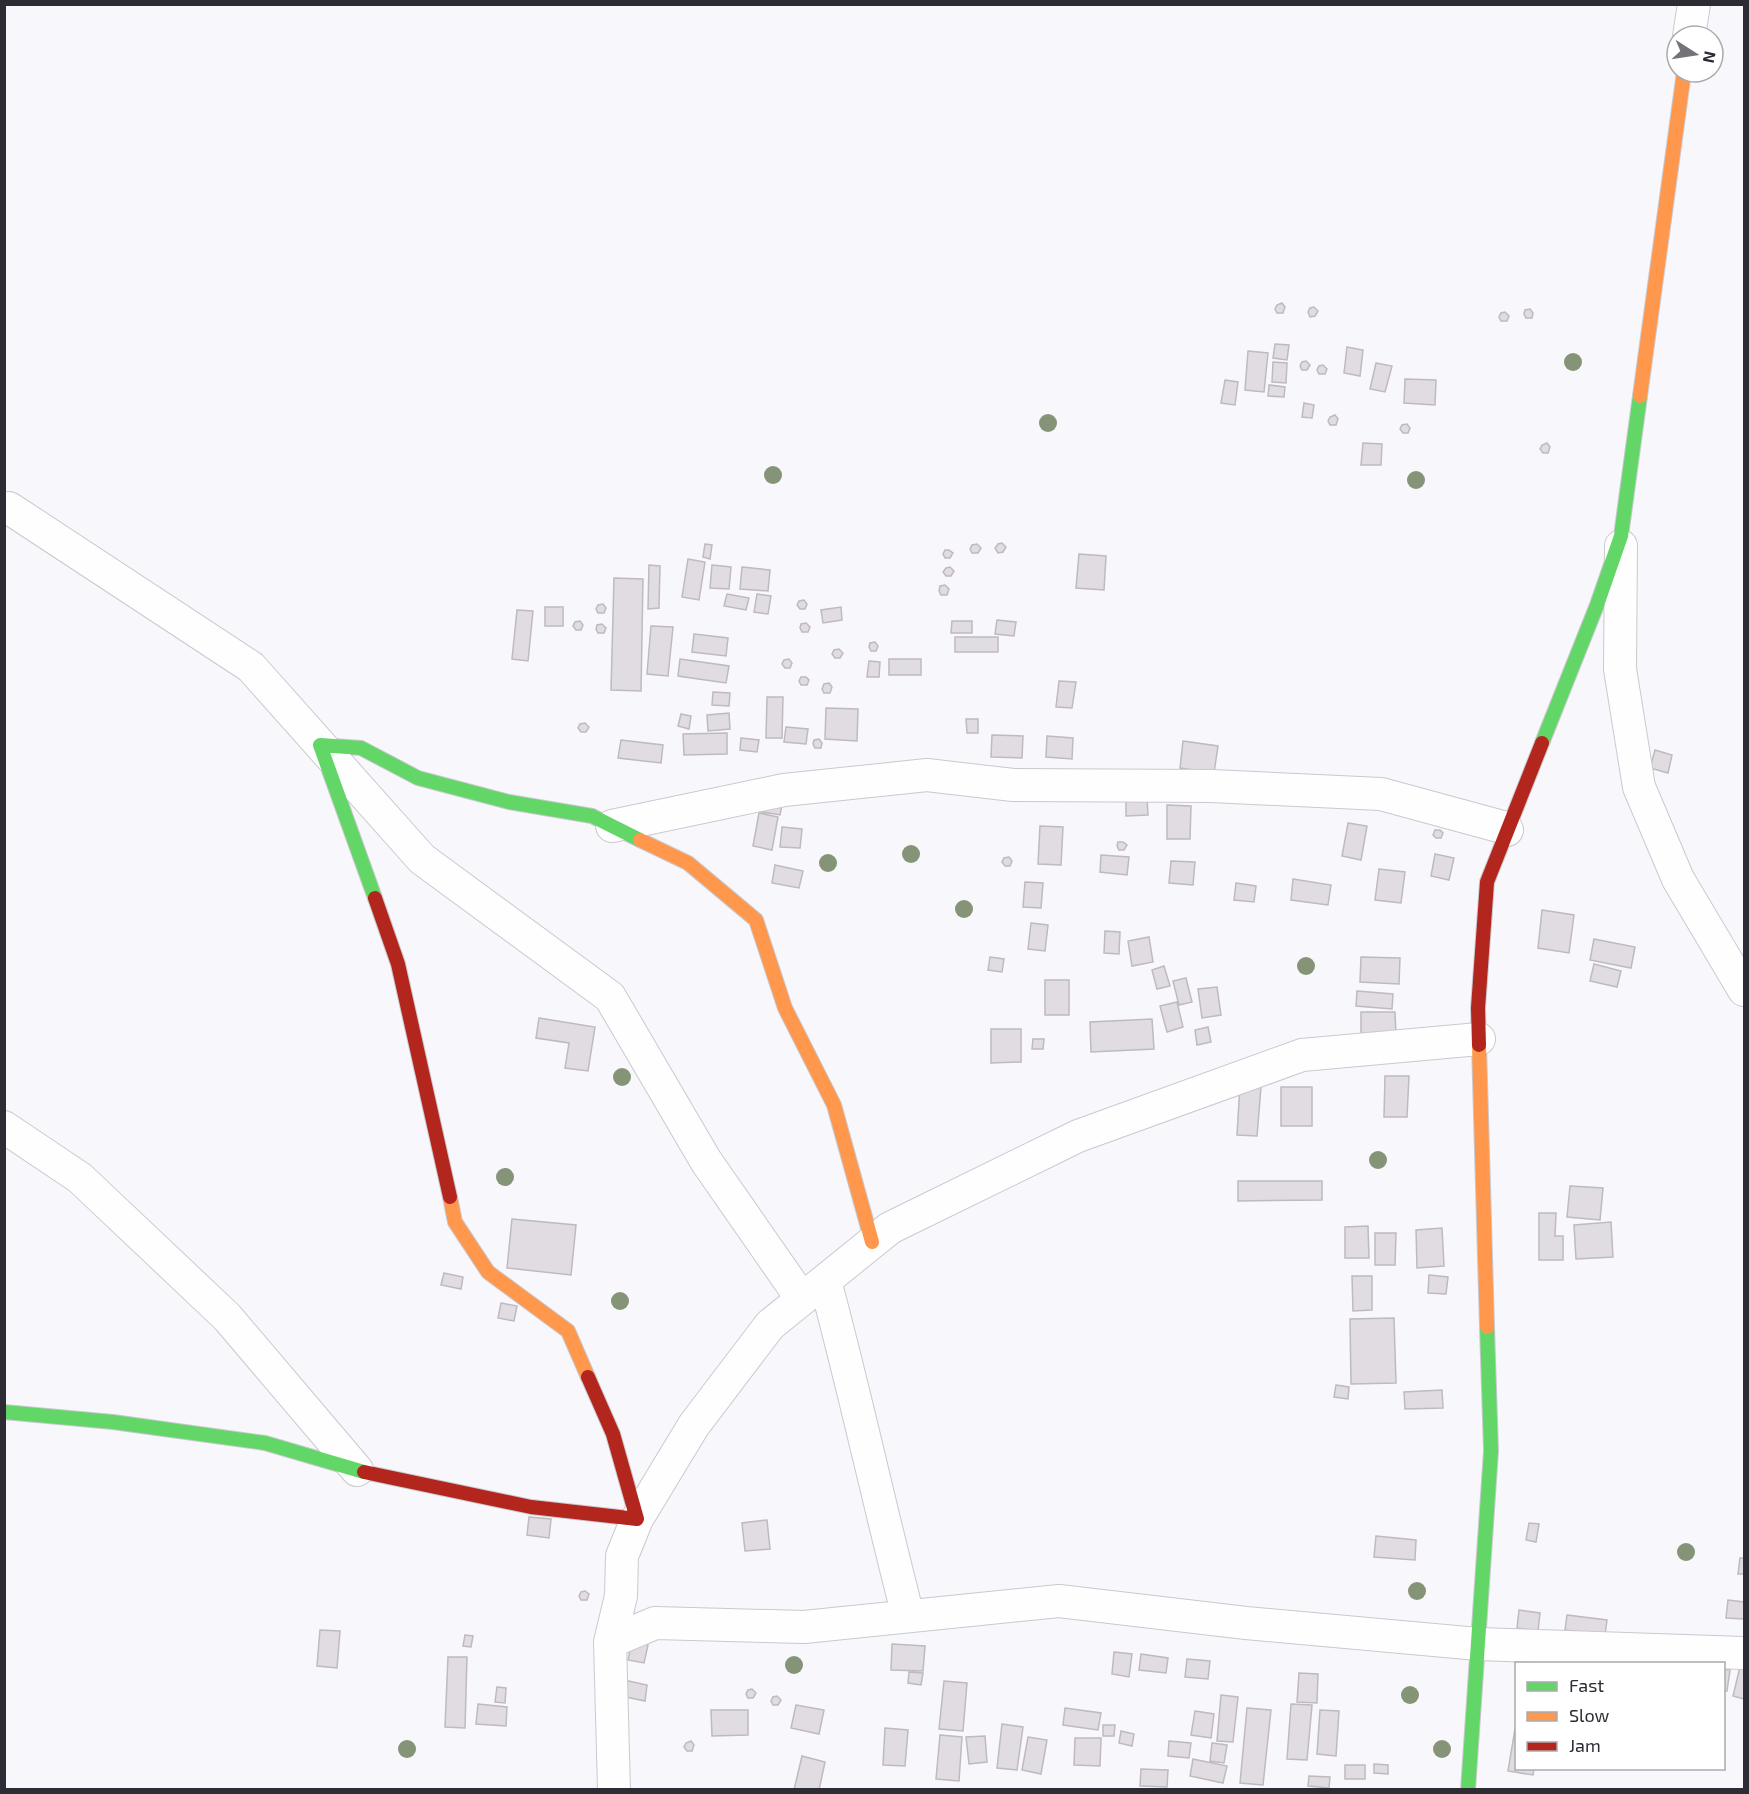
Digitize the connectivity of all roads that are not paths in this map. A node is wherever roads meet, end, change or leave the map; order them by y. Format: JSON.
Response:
{"nodes":[{"id":1,"x":1694,"y":4,"type":"edge"},
{"id":2,"x":1691,"y":24,"type":"edge"},
{"id":3,"x":1682,"y":84,"type":"edge"},
{"id":4,"x":9,"y":508,"type":"dead end"},
{"id":5,"x":1621,"y":536,"type":"junction"},
{"id":6,"x":320,"y":745,"type":"junction"},
{"id":7,"x":612,"y":826,"type":"junction"},
{"id":8,"x":1507,"y":830,"type":"junction"},
{"id":9,"x":1744,"y":990,"type":"edge"},
{"id":10,"x":1479,"y":1039,"type":"junction"},
{"id":11,"x":4,"y":1127,"type":"edge"},
{"id":12,"x":872,"y":1242,"type":"junction"},
{"id":13,"x":814,"y":1290,"type":"junction"},
{"id":14,"x":4,"y":1412,"type":"edge"},
{"id":15,"x":357,"y":1470,"type":"junction"},
{"id":16,"x":637,"y":1519,"type":"junction"},
{"id":17,"x":908,"y":1616,"type":"junction"},
{"id":18,"x":610,"y":1642,"type":"junction"},
{"id":19,"x":1478,"y":1644,"type":"junction"},
{"id":20,"x":1744,"y":1653,"type":"edge"},
{"id":21,"x":614,"y":1790,"type":"edge"},
{"id":22,"x":1468,"y":1790,"type":"edge"}],
"edges":[{"from":1,"to":2,"type":"street"},
{"from":3,"to":5,"type":"street"},
{"from":4,"to":6,"type":"street"},
{"from":5,"to":8,"type":"street"},
{"from":5,"to":9,"type":"street"},
{"from":6,"to":7,"type":"street"},
{"from":6,"to":13,"type":"street"},
{"from":6,"to":16,"type":"street"},
{"from":7,"to":8,"type":"street"},
{"from":7,"to":12,"type":"street"},
{"from":8,"to":10,"type":"street"},
{"from":10,"to":12,"type":"street"},
{"from":10,"to":19,"type":"street"},
{"from":11,"to":15,"type":"street"},
{"from":12,"to":13,"type":"street"},
{"from":13,"to":16,"type":"street"},
{"from":13,"to":17,"type":"street"},
{"from":14,"to":15,"type":"street"},
{"from":15,"to":16,"type":"street"},
{"from":16,"to":18,"type":"street"},
{"from":17,"to":18,"type":"street"},
{"from":17,"to":19,"type":"street"},
{"from":18,"to":21,"type":"street"},
{"from":19,"to":20,"type":"street"},
{"from":19,"to":22,"type":"street"}]}
